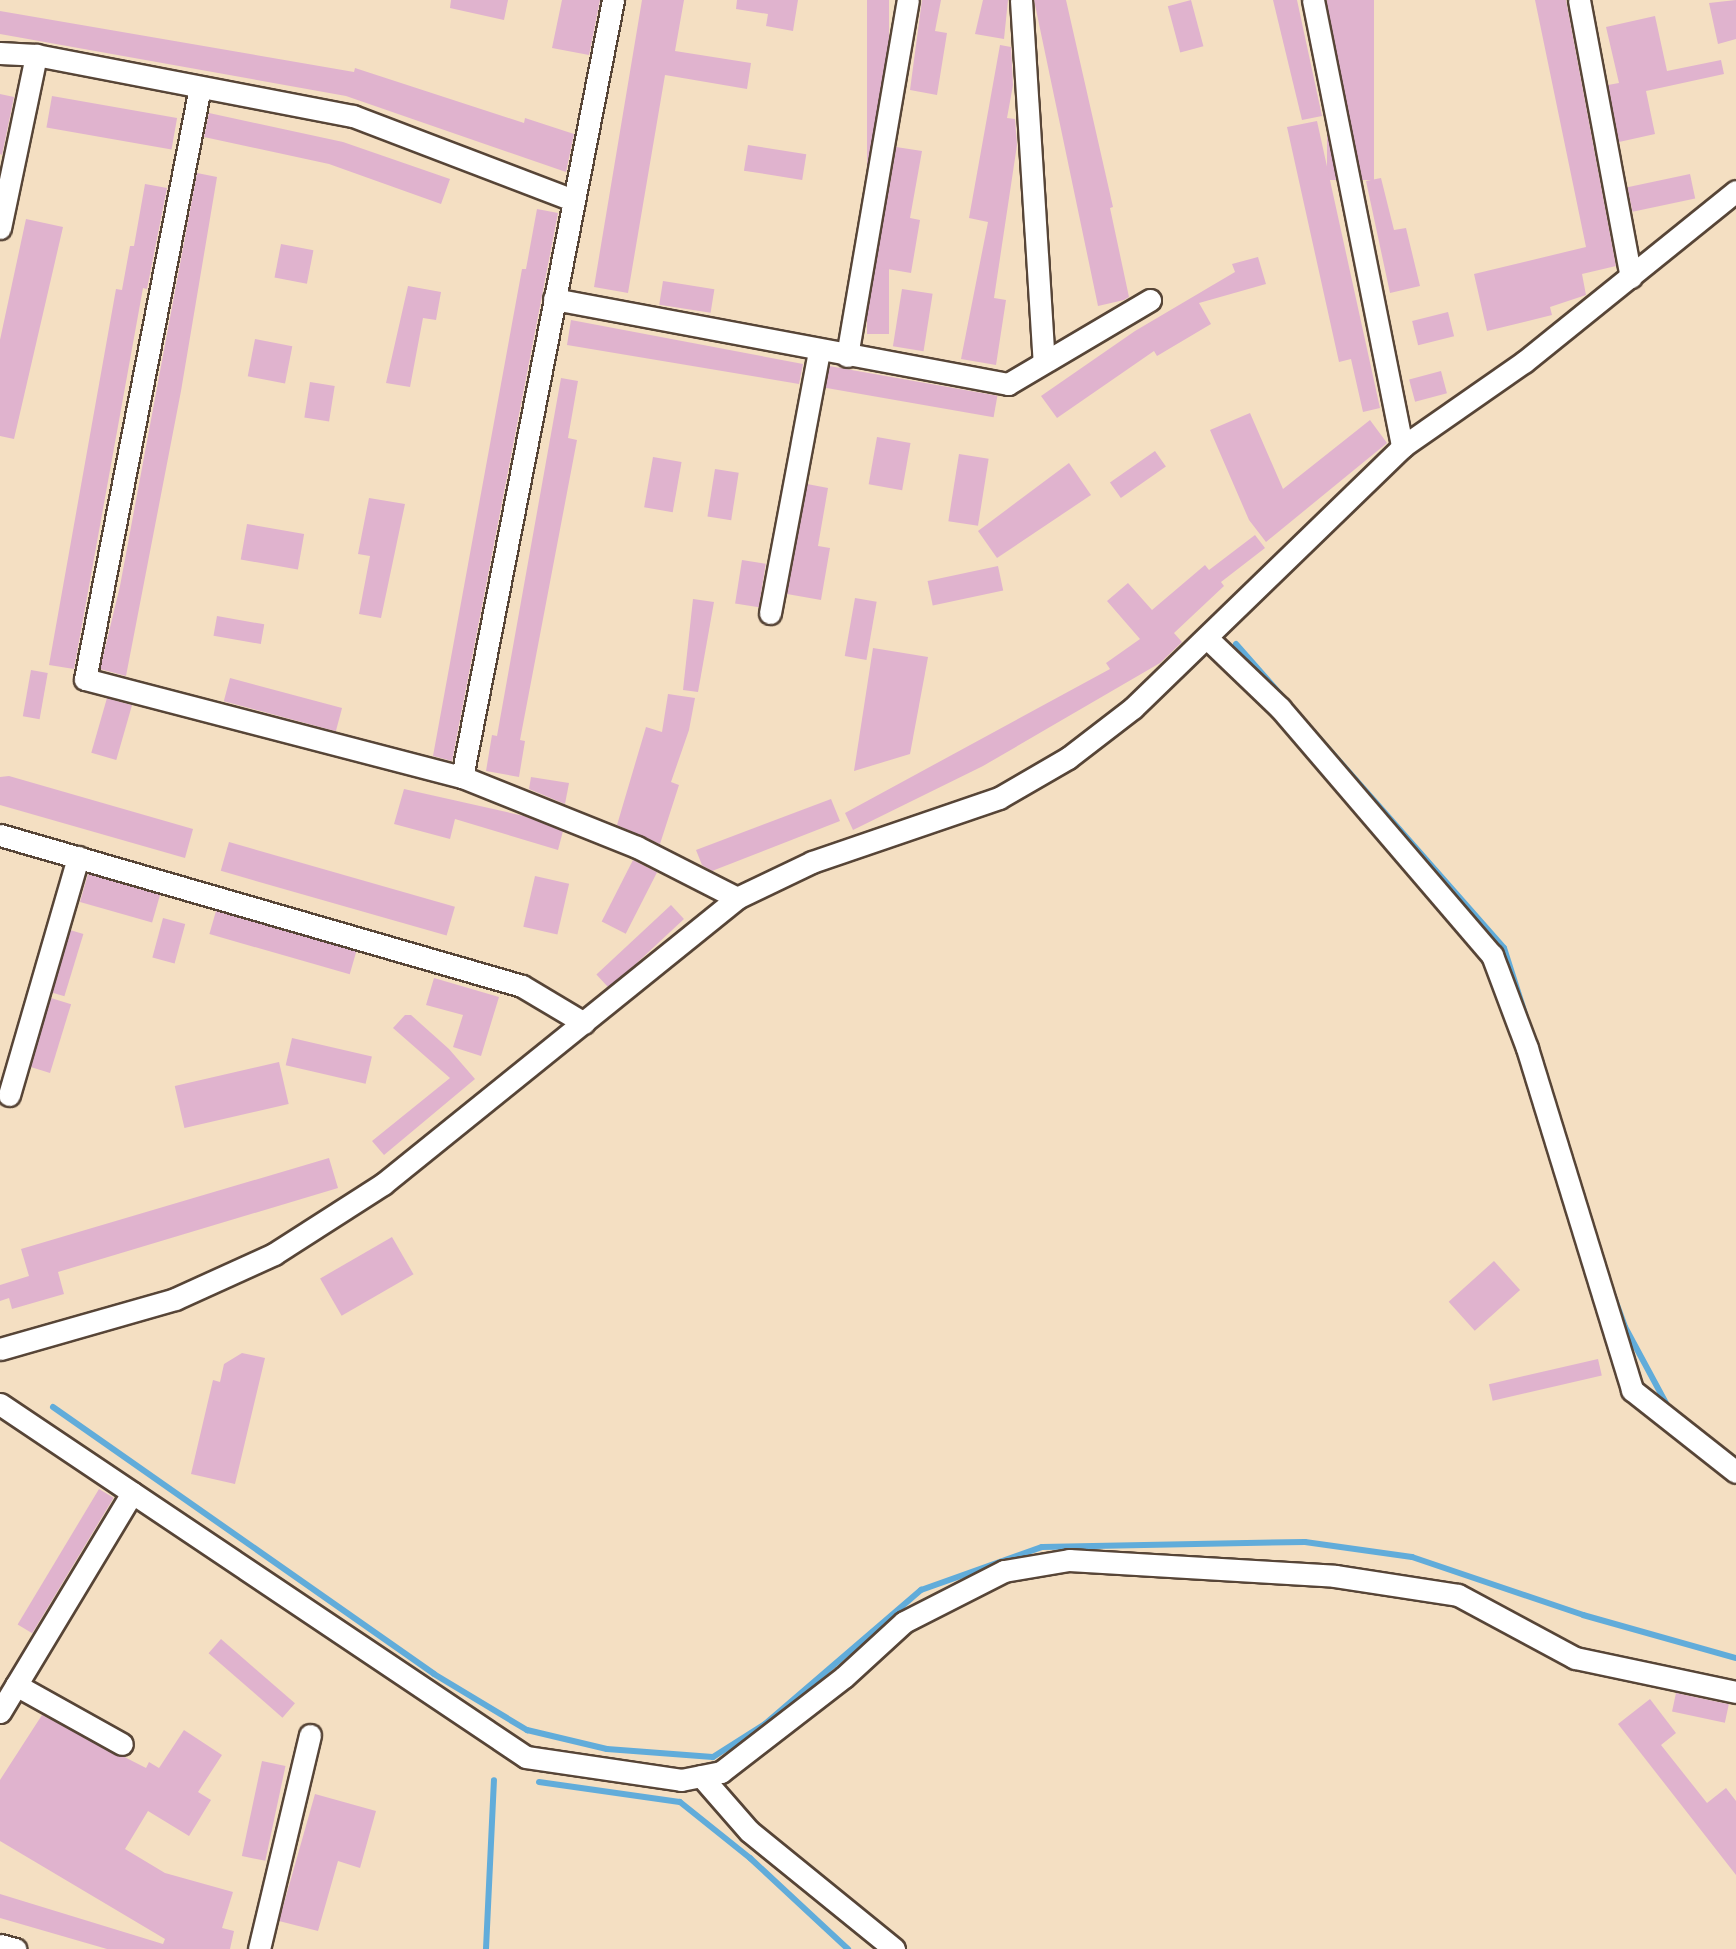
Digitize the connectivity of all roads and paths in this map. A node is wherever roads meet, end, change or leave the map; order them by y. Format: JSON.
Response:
{"nodes":[{"id":1,"x":613,"y":0,"type":"edge"},
{"id":2,"x":908,"y":0,"type":"edge"},
{"id":3,"x":1021,"y":0,"type":"edge"},
{"id":4,"x":1313,"y":0,"type":"edge"},
{"id":5,"x":1579,"y":0,"type":"edge"},
{"id":6,"x":0,"y":53,"type":"edge"},
{"id":7,"x":36,"y":55,"type":"junction"},
{"id":8,"x":200,"y":87,"type":"junction"},
{"id":9,"x":1736,"y":191,"type":"edge"},
{"id":10,"x":573,"y":201,"type":"junction"},
{"id":11,"x":0,"y":228,"type":"edge"},
{"id":12,"x":1631,"y":276,"type":"junction"},
{"id":13,"x":554,"y":299,"type":"junction"},
{"id":14,"x":1150,"y":300,"type":"dead end"},
{"id":15,"x":819,"y":350,"type":"junction"},
{"id":16,"x":847,"y":356,"type":"junction"},
{"id":17,"x":1044,"y":361,"type":"junction"},
{"id":18,"x":1402,"y":447,"type":"junction"},
{"id":19,"x":770,"y":612,"type":"dead end"},
{"id":20,"x":1207,"y":638,"type":"junction"},
{"id":21,"x":462,"y":777,"type":"junction"},
{"id":22,"x":0,"y":835,"type":"edge"},
{"id":23,"x":78,"y":857,"type":"junction"},
{"id":24,"x":737,"y":898,"type":"junction"},
{"id":25,"x":584,"y":1023,"type":"junction"},
{"id":26,"x":9,"y":1095,"type":"dead end"},
{"id":27,"x":0,"y":1349,"type":"edge"},
{"id":28,"x":1,"y":1402,"type":"edge"},
{"id":29,"x":1736,"y":1472,"type":"edge"},
{"id":30,"x":132,"y":1493,"type":"junction"},
{"id":31,"x":16,"y":1685,"type":"junction"},
{"id":32,"x":1736,"y":1692,"type":"edge"},
{"id":33,"x":0,"y":1712,"type":"edge"},
{"id":34,"x":310,"y":1735,"type":"dead end"},
{"id":35,"x":122,"y":1744,"type":"dead end"},
{"id":36,"x":701,"y":1776,"type":"junction"},
{"id":37,"x":0,"y":1945,"type":"edge"},
{"id":38,"x":15,"y":1949,"type":"edge"},
{"id":39,"x":259,"y":1949,"type":"edge"},
{"id":40,"x":894,"y":1949,"type":"edge"}],
"edges":[{"from":1,"to":10,"type":"street"},
{"from":2,"to":16,"type":"street"},
{"from":3,"to":17,"type":"street"},
{"from":4,"to":18,"type":"street"},
{"from":5,"to":12,"type":"street"},
{"from":6,"to":7,"type":"street"},
{"from":7,"to":8,"type":"street"},
{"from":7,"to":11,"type":"street"},
{"from":8,"to":10,"type":"street"},
{"from":8,"to":21,"type":"street"},
{"from":9,"to":12,"type":"street"},
{"from":10,"to":13,"type":"street"},
{"from":12,"to":18,"type":"street"},
{"from":13,"to":15,"type":"street"},
{"from":13,"to":21,"type":"street"},
{"from":14,"to":17,"type":"street"},
{"from":15,"to":16,"type":"street"},
{"from":15,"to":19,"type":"street"},
{"from":16,"to":17,"type":"street"},
{"from":18,"to":20,"type":"street"},
{"from":20,"to":24,"type":"street"},
{"from":20,"to":29,"type":"street"},
{"from":21,"to":24,"type":"street"},
{"from":22,"to":23,"type":"street"},
{"from":23,"to":25,"type":"street"},
{"from":23,"to":26,"type":"street"},
{"from":24,"to":25,"type":"street"},
{"from":25,"to":27,"type":"street"},
{"from":28,"to":30,"type":"street"},
{"from":30,"to":31,"type":"street"},
{"from":30,"to":36,"type":"street"},
{"from":31,"to":33,"type":"street"},
{"from":31,"to":35,"type":"street"},
{"from":32,"to":36,"type":"street"},
{"from":34,"to":39,"type":"street"},
{"from":36,"to":40,"type":"street"},
{"from":37,"to":38,"type":"street"}]}
